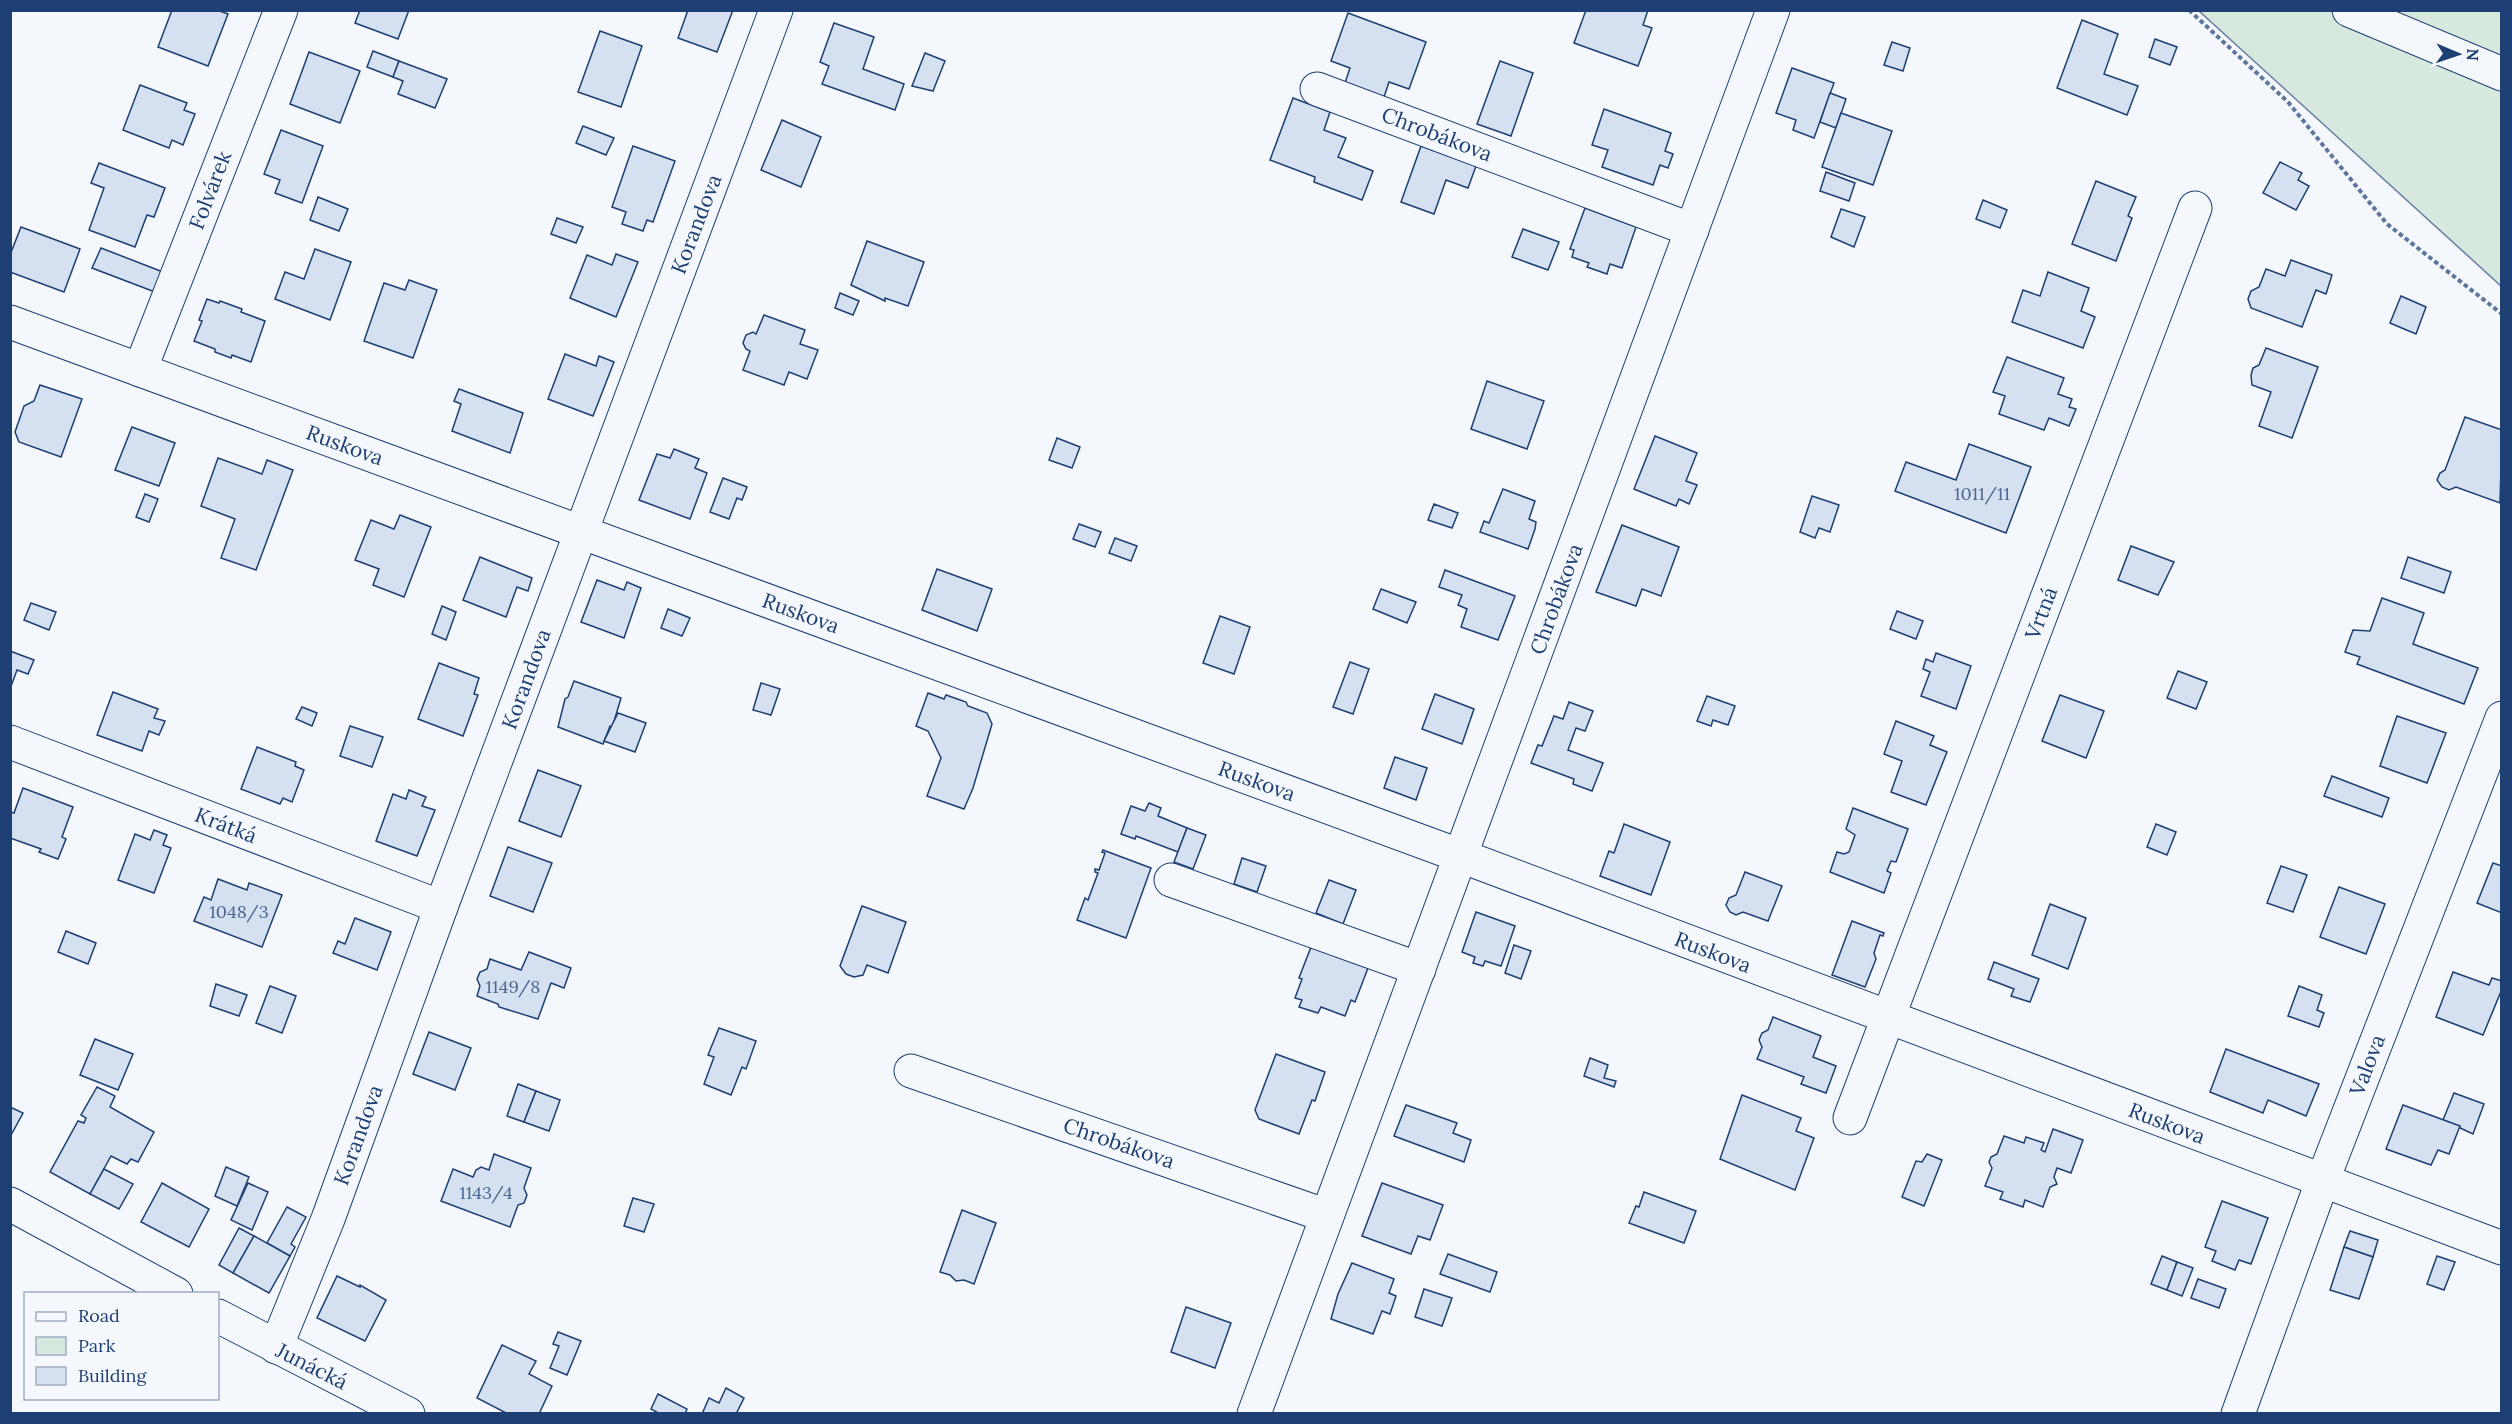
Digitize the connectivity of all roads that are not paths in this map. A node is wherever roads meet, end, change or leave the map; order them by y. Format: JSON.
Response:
{"nodes":[{"id":1,"x":280,"y":10,"type":"edge"},
{"id":2,"x":776,"y":10,"type":"edge"},
{"id":3,"x":1773,"y":10,"type":"edge"},
{"id":4,"x":2349,"y":10,"type":"edge"},
{"id":5,"x":2502,"y":74,"type":"edge"},
{"id":6,"x":1317,"y":89,"type":"dead end"},
{"id":7,"x":2195,"y":207,"type":"dead end"},
{"id":8,"x":1692,"y":230,"type":"junction"},
{"id":9,"x":10,"y":322,"type":"edge"},
{"id":10,"x":140,"y":370,"type":"junction"},
{"id":11,"x":580,"y":532,"type":"junction"},
{"id":12,"x":2502,"y":718,"type":"edge"},
{"id":13,"x":10,"y":742,"type":"edge"},
{"id":14,"x":1461,"y":856,"type":"junction"},
{"id":15,"x":1171,"y":880,"type":"dead end"},
{"id":16,"x":441,"y":907,"type":"junction"},
{"id":17,"x":1419,"y":969,"type":"junction"},
{"id":18,"x":1887,"y":1018,"type":"junction"},
{"id":19,"x":911,"y":1071,"type":"dead end"},
{"id":20,"x":1850,"y":1118,"type":"dead end"},
{"id":21,"x":2322,"y":1182,"type":"junction"},
{"id":22,"x":10,"y":1204,"type":"edge"},
{"id":23,"x":1328,"y":1216,"type":"junction"},
{"id":24,"x":2502,"y":1248,"type":"edge"},
{"id":25,"x":174,"y":1292,"type":"edge"},
{"id":26,"x":219,"y":1317,"type":"edge"},
{"id":27,"x":276,"y":1347,"type":"junction"},
{"id":28,"x":408,"y":1413,"type":"edge"},
{"id":29,"x":1254,"y":1413,"type":"edge"},
{"id":30,"x":2238,"y":1413,"type":"edge"}],
"edges":[{"from":1,"to":10,"type":"street","name":"Folvárek"},
{"from":2,"to":11,"type":"street","name":"Korandova"},
{"from":3,"to":8,"type":"street","name":"Chrobákova"},
{"from":4,"to":5,"type":"street"},
{"from":6,"to":8,"type":"street","name":"Chrobákova"},
{"from":7,"to":18,"type":"street","name":"Vrtná"},
{"from":8,"to":14,"type":"street","name":"Chrobákova"},
{"from":9,"to":10,"type":"street","name":"Ruskova"},
{"from":10,"to":11,"type":"street","name":"Ruskova"},
{"from":11,"to":14,"type":"street","name":"Ruskova"},
{"from":11,"to":16,"type":"street","name":"Korandova"},
{"from":12,"to":21,"type":"street","name":"Valova"},
{"from":13,"to":16,"type":"street","name":"Krátká"},
{"from":14,"to":17,"type":"street","name":"Chrobákova"},
{"from":14,"to":18,"type":"street","name":"Ruskova"},
{"from":15,"to":17,"type":"street"},
{"from":16,"to":27,"type":"street","name":"Korandova"},
{"from":17,"to":23,"type":"street","name":"Chrobákova"},
{"from":18,"to":20,"type":"street","name":"Vrtná"},
{"from":18,"to":21,"type":"street","name":"Ruskova"},
{"from":19,"to":23,"type":"street","name":"Chrobákova"},
{"from":21,"to":24,"type":"street","name":"Ruskova"},
{"from":21,"to":30,"type":"street","name":"Valova"},
{"from":22,"to":25,"type":"street"},
{"from":23,"to":29,"type":"street","name":"Chrobákova"},
{"from":26,"to":27,"type":"street","name":"Junácká"},
{"from":27,"to":28,"type":"street","name":"Junácká"}]}
